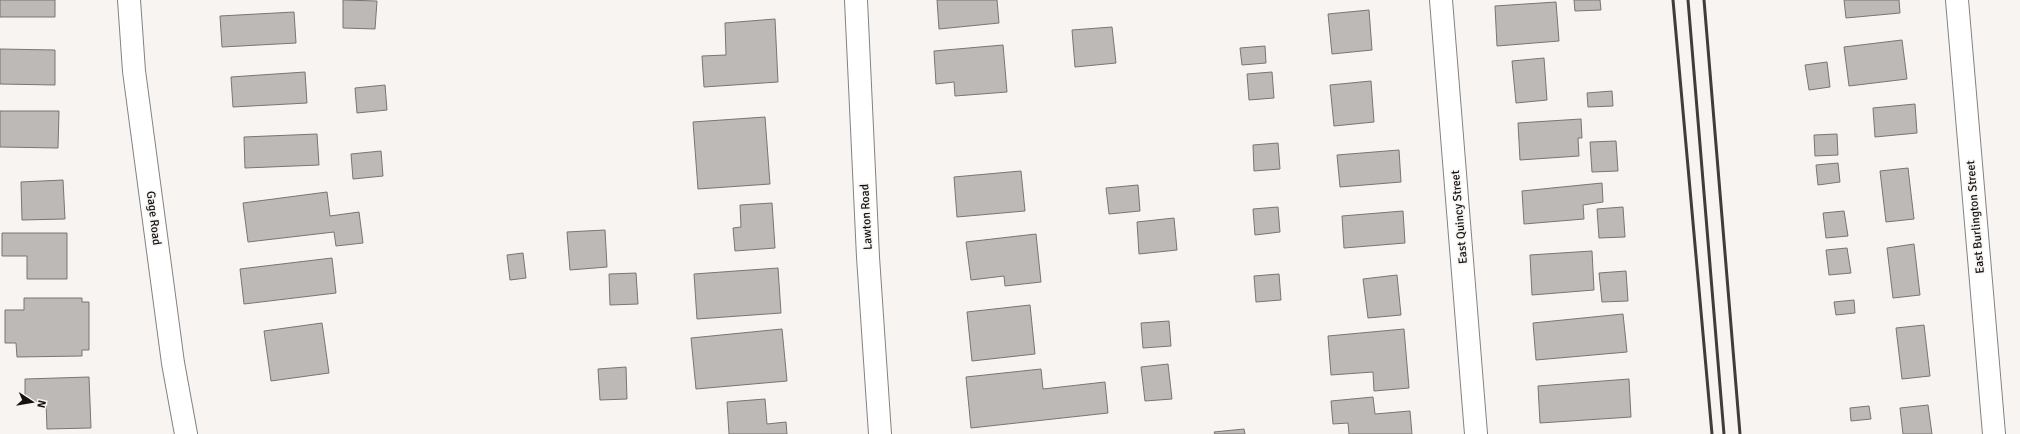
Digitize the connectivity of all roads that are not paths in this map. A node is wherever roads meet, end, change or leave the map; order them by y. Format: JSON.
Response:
{"nodes":[{"id":1,"x":129,"y":0,"type":"edge"},
{"id":2,"x":856,"y":0,"type":"edge"},
{"id":3,"x":1441,"y":0,"type":"edge"},
{"id":4,"x":1957,"y":0,"type":"edge"},
{"id":5,"x":186,"y":434,"type":"edge"},
{"id":6,"x":880,"y":434,"type":"edge"},
{"id":7,"x":1476,"y":434,"type":"edge"},
{"id":8,"x":1994,"y":434,"type":"edge"}],
"edges":[{"from":1,"to":5,"type":"street","name":"Gage Road"},
{"from":2,"to":6,"type":"street","name":"Lawton Road"},
{"from":3,"to":7,"type":"street","name":"East Quincy Street"},
{"from":4,"to":8,"type":"street","name":"East Burlington Street"}]}
